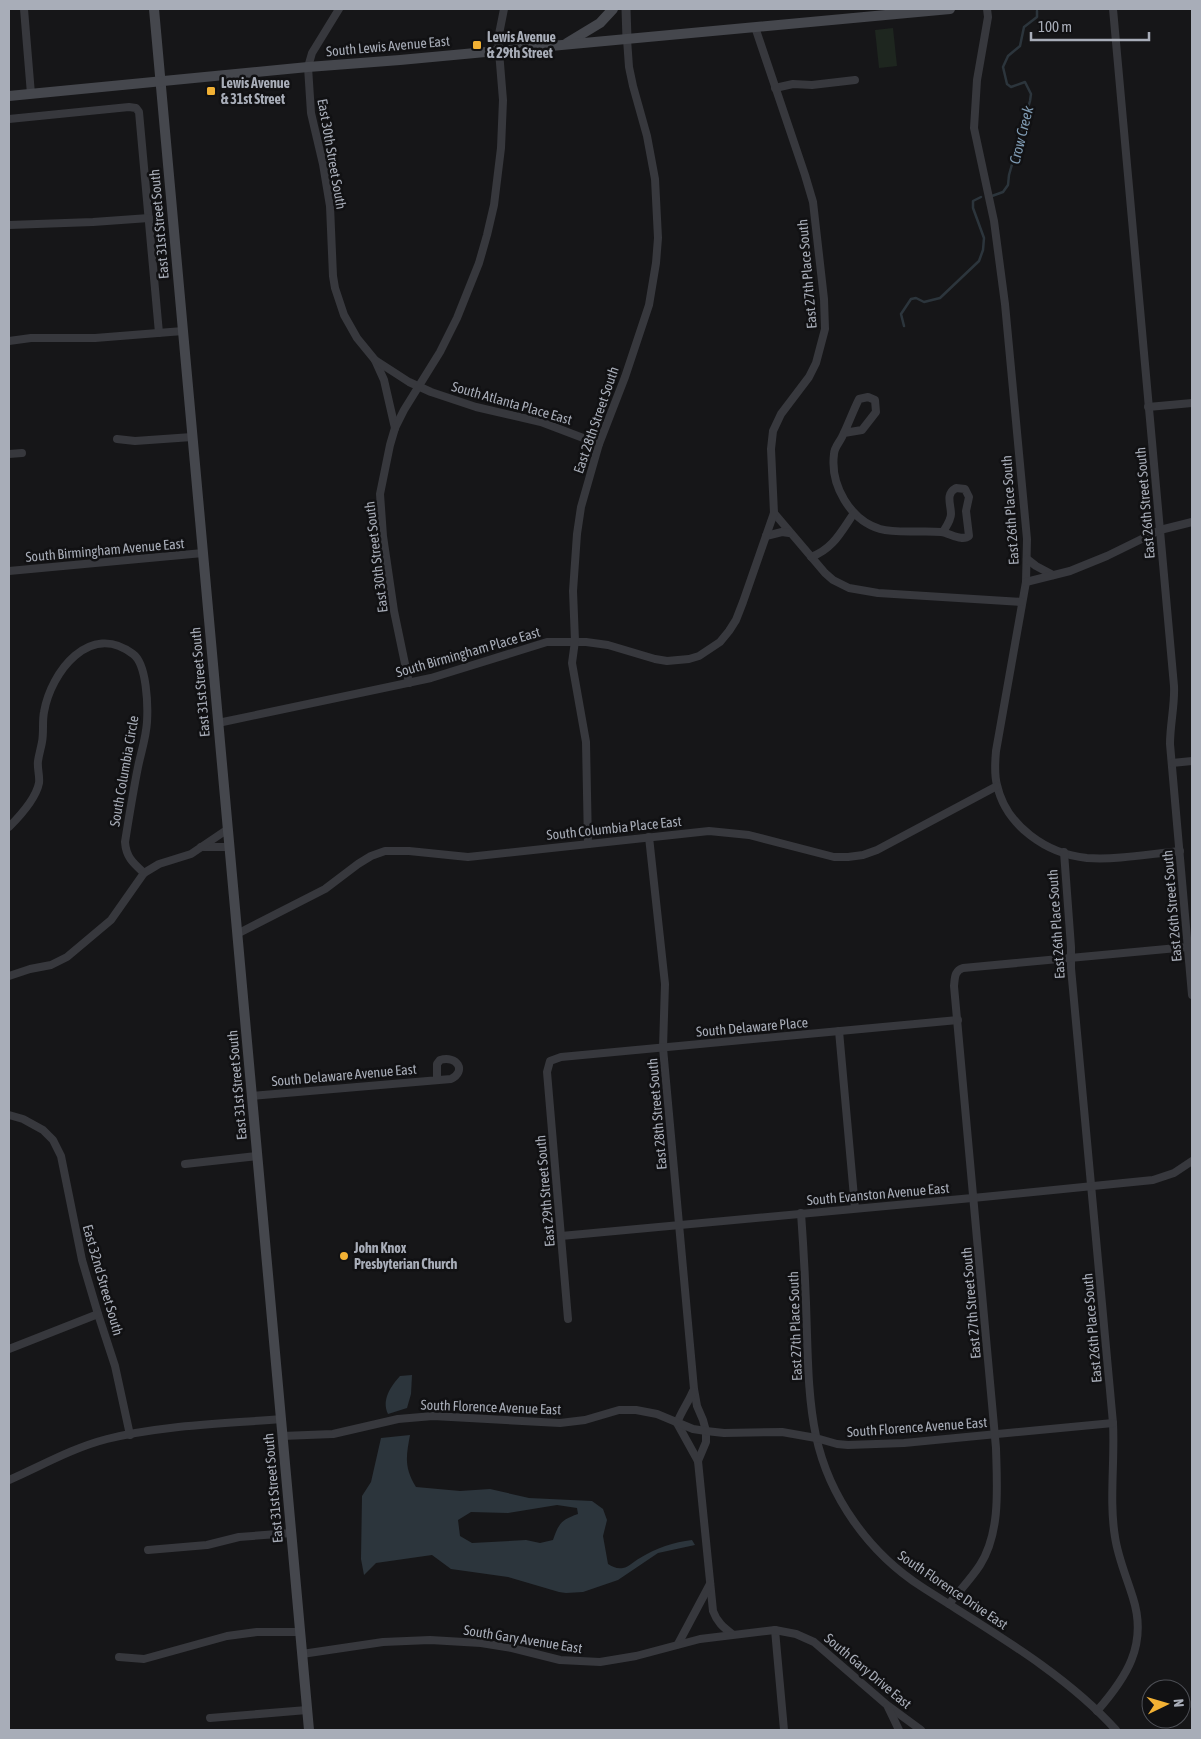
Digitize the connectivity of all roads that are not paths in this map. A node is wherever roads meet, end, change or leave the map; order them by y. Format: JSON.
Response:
{"nodes":[{"id":1,"x":24,"y":9,"type":"edge"},
{"id":2,"x":154,"y":9,"type":"edge"},
{"id":3,"x":339,"y":9,"type":"edge"},
{"id":4,"x":504,"y":9,"type":"edge"},
{"id":5,"x":613,"y":9,"type":"edge"},
{"id":6,"x":626,"y":9,"type":"edge"},
{"id":7,"x":950,"y":9,"type":"edge"},
{"id":8,"x":988,"y":9,"type":"edge"},
{"id":9,"x":1113,"y":9,"type":"edge"},
{"id":10,"x":755,"y":27,"type":"junction"},
{"id":11,"x":627,"y":39,"type":"junction"},
{"id":12,"x":564,"y":45,"type":"junction"},
{"id":13,"x":500,"y":51,"type":"junction"},
{"id":14,"x":308,"y":67,"type":"junction"},
{"id":15,"x":855,"y":80,"type":"dead end"},
{"id":16,"x":160,"y":82,"type":"junction"},
{"id":17,"x":775,"y":88,"type":"junction"},
{"id":18,"x":31,"y":94,"type":"junction"},
{"id":19,"x":9,"y":96,"type":"edge"},
{"id":20,"x":9,"y":119,"type":"edge"},
{"id":21,"x":149,"y":218,"type":"junction"},
{"id":22,"x":9,"y":225,"type":"edge"},
{"id":23,"x":183,"y":331,"type":"junction"},
{"id":24,"x":159,"y":333,"type":"junction"},
{"id":25,"x":9,"y":341,"type":"edge"},
{"id":26,"x":375,"y":360,"type":"junction"},
{"id":27,"x":418,"y":387,"type":"junction"},
{"id":28,"x":1192,"y":403,"type":"edge"},
{"id":29,"x":1148,"y":407,"type":"junction"},
{"id":30,"x":395,"y":428,"type":"junction"},
{"id":31,"x":844,"y":433,"type":"junction"},
{"id":32,"x":192,"y":437,"type":"junction"},
{"id":33,"x":117,"y":439,"type":"dead end"},
{"id":34,"x":599,"y":444,"type":"junction"},
{"id":35,"x":22,"y":453,"type":"dead end"},
{"id":36,"x":9,"y":454,"type":"edge"},
{"id":37,"x":774,"y":513,"type":"junction"},
{"id":38,"x":854,"y":513,"type":"junction"},
{"id":39,"x":1192,"y":522,"type":"edge"},
{"id":40,"x":1160,"y":530,"type":"junction"},
{"id":41,"x":942,"y":532,"type":"junction"},
{"id":42,"x":790,"y":533,"type":"junction"},
{"id":43,"x":766,"y":536,"type":"junction"},
{"id":44,"x":203,"y":553,"type":"junction"},
{"id":45,"x":811,"y":557,"type":"junction"},
{"id":46,"x":1027,"y":559,"type":"junction"},
{"id":47,"x":9,"y":571,"type":"edge"},
{"id":48,"x":1053,"y":575,"type":"junction"},
{"id":49,"x":1026,"y":582,"type":"junction"},
{"id":50,"x":1022,"y":602,"type":"junction"},
{"id":51,"x":575,"y":642,"type":"junction"},
{"id":52,"x":409,"y":683,"type":"junction"},
{"id":53,"x":218,"y":723,"type":"junction"},
{"id":54,"x":1192,"y":761,"type":"edge"},
{"id":55,"x":1172,"y":763,"type":"junction"},
{"id":56,"x":997,"y":786,"type":"junction"},
{"id":57,"x":9,"y":826,"type":"edge"},
{"id":58,"x":228,"y":829,"type":"junction"},
{"id":59,"x":649,"y":837,"type":"junction"},
{"id":60,"x":588,"y":844,"type":"junction"},
{"id":61,"x":230,"y":847,"type":"junction"},
{"id":62,"x":201,"y":848,"type":"junction"},
{"id":63,"x":1180,"y":851,"type":"junction"},
{"id":64,"x":1064,"y":852,"type":"junction"},
{"id":65,"x":144,"y":873,"type":"junction"},
{"id":66,"x":1192,"y":880,"type":"edge"},
{"id":67,"x":1182,"y":881,"type":"junction"},
{"id":68,"x":237,"y":934,"type":"junction"},
{"id":69,"x":1188,"y":947,"type":"junction"},
{"id":70,"x":1071,"y":958,"type":"junction"},
{"id":71,"x":9,"y":976,"type":"edge"},
{"id":72,"x":1192,"y":995,"type":"edge"},
{"id":73,"x":958,"y":1020,"type":"junction"},
{"id":74,"x":839,"y":1031,"type":"junction"},
{"id":75,"x":663,"y":1048,"type":"junction"},
{"id":76,"x":550,"y":1061,"type":"joint"},
{"id":77,"x":438,"y":1080,"type":"dead end"},
{"id":78,"x":252,"y":1096,"type":"junction"},
{"id":79,"x":9,"y":1116,"type":"edge"},
{"id":80,"x":257,"y":1156,"type":"junction"},
{"id":81,"x":1192,"y":1161,"type":"edge"},
{"id":82,"x":185,"y":1164,"type":"dead end"},
{"id":83,"x":1091,"y":1186,"type":"junction"},
{"id":84,"x":974,"y":1198,"type":"junction"},
{"id":85,"x":855,"y":1208,"type":"junction"},
{"id":86,"x":801,"y":1213,"type":"junction"},
{"id":87,"x":679,"y":1225,"type":"junction"},
{"id":88,"x":561,"y":1236,"type":"junction"},
{"id":89,"x":98,"y":1314,"type":"junction"},
{"id":90,"x":568,"y":1319,"type":"dead end"},
{"id":91,"x":9,"y":1349,"type":"edge"},
{"id":92,"x":694,"y":1389,"type":"junction"},
{"id":93,"x":281,"y":1419,"type":"junction"},
{"id":94,"x":677,"y":1423,"type":"junction"},
{"id":95,"x":1113,"y":1423,"type":"junction"},
{"id":96,"x":706,"y":1431,"type":"junction"},
{"id":97,"x":995,"y":1434,"type":"junction"},
{"id":98,"x":130,"y":1435,"type":"junction"},
{"id":99,"x":282,"y":1436,"type":"junction"},
{"id":100,"x":816,"y":1438,"type":"junction"},
{"id":101,"x":698,"y":1461,"type":"junction"},
{"id":102,"x":9,"y":1480,"type":"edge"},
{"id":103,"x":291,"y":1532,"type":"junction"},
{"id":104,"x":148,"y":1550,"type":"dead end"},
{"id":105,"x":710,"y":1583,"type":"junction"},
{"id":106,"x":949,"y":1604,"type":"junction"},
{"id":107,"x":775,"y":1630,"type":"junction"},
{"id":108,"x":300,"y":1632,"type":"junction"},
{"id":109,"x":732,"y":1634,"type":"junction"},
{"id":110,"x":678,"y":1644,"type":"junction"},
{"id":111,"x":302,"y":1654,"type":"junction"},
{"id":112,"x":119,"y":1657,"type":"dead end"},
{"id":113,"x":887,"y":1705,"type":"junction"},
{"id":114,"x":307,"y":1710,"type":"junction"},
{"id":115,"x":1097,"y":1711,"type":"junction"},
{"id":116,"x":210,"y":1718,"type":"dead end"},
{"id":117,"x":309,"y":1730,"type":"edge"},
{"id":118,"x":784,"y":1730,"type":"edge"},
{"id":119,"x":899,"y":1730,"type":"edge"},
{"id":120,"x":920,"y":1730,"type":"edge"},
{"id":121,"x":1116,"y":1730,"type":"edge"}],
"edges":[{"from":1,"to":18,"type":"street"},
{"from":2,"to":16,"type":"main road","name":"East 31st Street South"},
{"from":3,"to":14,"type":"street","name":"East 30th Street South"},
{"from":4,"to":13,"type":"street"},
{"from":5,"to":12,"type":"main road"},
{"from":6,"to":11,"type":"street"},
{"from":7,"to":10,"type":"main road","name":"South Lewis Avenue East"},
{"from":8,"to":46,"type":"street","name":"East 26th Place South"},
{"from":9,"to":29,"type":"street","name":"East 26th Street South"},
{"from":10,"to":11,"type":"main road","name":"South Lewis Avenue East"},
{"from":10,"to":17,"type":"street","name":"East 27th Place South"},
{"from":11,"to":12,"type":"main road","name":"South Lewis Avenue East"},
{"from":11,"to":34,"type":"street","name":"East 28th Street South"},
{"from":12,"to":13,"type":"main road","name":"South Lewis Avenue East"},
{"from":13,"to":14,"type":"main road","name":"South Lewis Avenue East"},
{"from":13,"to":27,"type":"street"},
{"from":14,"to":16,"type":"main road","name":"South Lewis Avenue East"},
{"from":14,"to":26,"type":"street","name":"East 30th Street South"},
{"from":15,"to":17,"type":"street"},
{"from":16,"to":18,"type":"main road","name":"South Lewis Avenue East"},
{"from":16,"to":23,"type":"main road","name":"East 31st Street South"},
{"from":17,"to":37,"type":"street","name":"East 27th Place South"},
{"from":18,"to":19,"type":"main road","name":"South Lewis Avenue East"},
{"from":20,"to":21,"type":"street","name":"East 31st Street South"},
{"from":21,"to":22,"type":"street"},
{"from":21,"to":24,"type":"street","name":"East 31st Street South"},
{"from":23,"to":24,"type":"street"},
{"from":23,"to":32,"type":"main road","name":"East 31st Street South"},
{"from":24,"to":25,"type":"street"},
{"from":26,"to":27,"type":"street","name":"East 30th Street South"},
{"from":26,"to":30,"type":"street","name":"East 30th Street South"},
{"from":27,"to":30,"type":"street","name":"East 30th Street South"},
{"from":27,"to":34,"type":"street","name":"South Atlanta Place East"},
{"from":28,"to":29,"type":"street"},
{"from":29,"to":40,"type":"street","name":"East 26th Street South"},
{"from":30,"to":52,"type":"street","name":"East 30th Street South"},
{"from":31,"to":31,"type":"street"},
{"from":31,"to":38,"type":"street"},
{"from":32,"to":33,"type":"street"},
{"from":32,"to":44,"type":"main road","name":"East 31st Street South"},
{"from":34,"to":51,"type":"street","name":"East 28th Street South"},
{"from":35,"to":36,"type":"street"},
{"from":37,"to":42,"type":"street"},
{"from":37,"to":43,"type":"street","name":"South Birmingham Place East"},
{"from":38,"to":41,"type":"street"},
{"from":38,"to":45,"type":"street"},
{"from":39,"to":40,"type":"street"},
{"from":40,"to":48,"type":"street"},
{"from":40,"to":55,"type":"street","name":"East 26th Street South"},
{"from":41,"to":41,"type":"street"},
{"from":42,"to":43,"type":"street"},
{"from":42,"to":45,"type":"street"},
{"from":43,"to":51,"type":"street","name":"South Birmingham Place East"},
{"from":44,"to":47,"type":"street","name":"South Birmingham Avenue East"},
{"from":44,"to":53,"type":"main road","name":"East 31st Street South"},
{"from":45,"to":50,"type":"street"},
{"from":46,"to":48,"type":"street"},
{"from":46,"to":49,"type":"street","name":"East 26th Place South"},
{"from":48,"to":49,"type":"street"},
{"from":49,"to":50,"type":"street","name":"East 26th Place South"},
{"from":50,"to":56,"type":"street","name":"East 26th Place South"},
{"from":51,"to":52,"type":"street","name":"South Birmingham Place East"},
{"from":51,"to":60,"type":"street","name":"East 28th Street South"},
{"from":52,"to":53,"type":"street","name":"South Birmingham Place East"},
{"from":53,"to":58,"type":"main road","name":"East 31st Street South"},
{"from":54,"to":55,"type":"street"},
{"from":55,"to":63,"type":"street","name":"East 26th Street South"},
{"from":56,"to":59,"type":"street","name":"South Columbia Place East"},
{"from":56,"to":64,"type":"street","name":"East 26th Place South"},
{"from":57,"to":65,"type":"street","name":"South Columbia Circle"},
{"from":58,"to":61,"type":"main road","name":"East 31st Street South"},
{"from":58,"to":62,"type":"street"},
{"from":59,"to":60,"type":"street","name":"South Columbia Place East"},
{"from":59,"to":75,"type":"street","name":"East 28th Street South"},
{"from":60,"to":68,"type":"street","name":"South Columbia Place East"},
{"from":61,"to":62,"type":"street"},
{"from":61,"to":68,"type":"main road","name":"East 31st Street South"},
{"from":62,"to":65,"type":"street"},
{"from":63,"to":64,"type":"street"},
{"from":63,"to":67,"type":"street","name":"East 26th Street South"},
{"from":64,"to":70,"type":"street","name":"East 26th Place South"},
{"from":65,"to":71,"type":"street"},
{"from":66,"to":67,"type":"street"},
{"from":67,"to":69,"type":"street","name":"East 26th Street South"},
{"from":68,"to":78,"type":"main road","name":"East 31st Street South"},
{"from":69,"to":70,"type":"street"},
{"from":69,"to":72,"type":"street","name":"East 26th Street South"},
{"from":70,"to":73,"type":"street","name":"East 27th Street South"},
{"from":70,"to":83,"type":"street","name":"East 26th Place South"},
{"from":73,"to":74,"type":"street","name":"South Delaware Place"},
{"from":73,"to":84,"type":"street","name":"East 27th Street South"},
{"from":74,"to":75,"type":"street","name":"South Delaware Place"},
{"from":74,"to":85,"type":"street"},
{"from":75,"to":76,"type":"street","name":"South Delaware Place"},
{"from":75,"to":87,"type":"street","name":"East 28th Street South"},
{"from":76,"to":88,"type":"street","name":"East 29th Street South"},
{"from":77,"to":78,"type":"street","name":"South Delaware Avenue East"},
{"from":78,"to":80,"type":"main road","name":"East 31st Street South"},
{"from":79,"to":89,"type":"street","name":"East 32nd Street South"},
{"from":80,"to":82,"type":"street"},
{"from":80,"to":93,"type":"main road","name":"East 31st Street South"},
{"from":81,"to":83,"type":"street","name":"South Evanston Avenue East"},
{"from":83,"to":84,"type":"street","name":"South Evanston Avenue East"},
{"from":83,"to":95,"type":"street","name":"East 26th Place South"},
{"from":84,"to":85,"type":"street","name":"South Evanston Avenue East"},
{"from":84,"to":97,"type":"street","name":"East 27th Street South"},
{"from":85,"to":86,"type":"street","name":"South Evanston Avenue East"},
{"from":86,"to":87,"type":"street","name":"South Evanston Avenue East"},
{"from":86,"to":100,"type":"street","name":"East 27th Place South"},
{"from":87,"to":88,"type":"street","name":"South Evanston Avenue East"},
{"from":87,"to":92,"type":"street","name":"East 28th Street South"},
{"from":88,"to":90,"type":"street","name":"East 29th Street South"},
{"from":89,"to":91,"type":"street"},
{"from":89,"to":98,"type":"street","name":"East 32nd Street South"},
{"from":92,"to":94,"type":"street"},
{"from":92,"to":96,"type":"street","name":"East 28th Street South"},
{"from":93,"to":98,"type":"street"},
{"from":93,"to":99,"type":"main road","name":"East 31st Street South"},
{"from":94,"to":96,"type":"street","name":"South Florence Avenue East"},
{"from":94,"to":99,"type":"street","name":"South Florence Avenue East"},
{"from":94,"to":101,"type":"street"},
{"from":95,"to":97,"type":"street","name":"South Florence Avenue East"},
{"from":95,"to":115,"type":"street","name":"East 26th Place South"},
{"from":96,"to":100,"type":"street","name":"South Florence Avenue East"},
{"from":96,"to":101,"type":"street"},
{"from":97,"to":100,"type":"street","name":"South Florence Avenue East"},
{"from":97,"to":106,"type":"street","name":"East 27th Street South"},
{"from":98,"to":102,"type":"street"},
{"from":99,"to":103,"type":"main road","name":"East 31st Street South"},
{"from":100,"to":106,"type":"street","name":"South Florence Drive East"},
{"from":101,"to":105,"type":"street"},
{"from":103,"to":104,"type":"street"},
{"from":103,"to":108,"type":"main road","name":"East 31st Street South"},
{"from":105,"to":109,"type":"street"},
{"from":105,"to":110,"type":"street"},
{"from":106,"to":115,"type":"street","name":"South Florence Drive East"},
{"from":107,"to":109,"type":"street","name":"South Gary Drive East"},
{"from":107,"to":113,"type":"street","name":"South Gary Drive East"},
{"from":107,"to":118,"type":"street"},
{"from":108,"to":111,"type":"main road","name":"East 31st Street South"},
{"from":108,"to":112,"type":"street"},
{"from":109,"to":110,"type":"street","name":"South Gary Drive East"},
{"from":110,"to":111,"type":"street","name":"South Gary Avenue East"},
{"from":111,"to":114,"type":"main road","name":"East 31st Street South"},
{"from":113,"to":119,"type":"street"},
{"from":113,"to":120,"type":"street","name":"South Gary Drive East"},
{"from":114,"to":116,"type":"street"},
{"from":114,"to":117,"type":"main road","name":"East 31st Street South"},
{"from":115,"to":121,"type":"street","name":"South Florence Drive East"}]}
